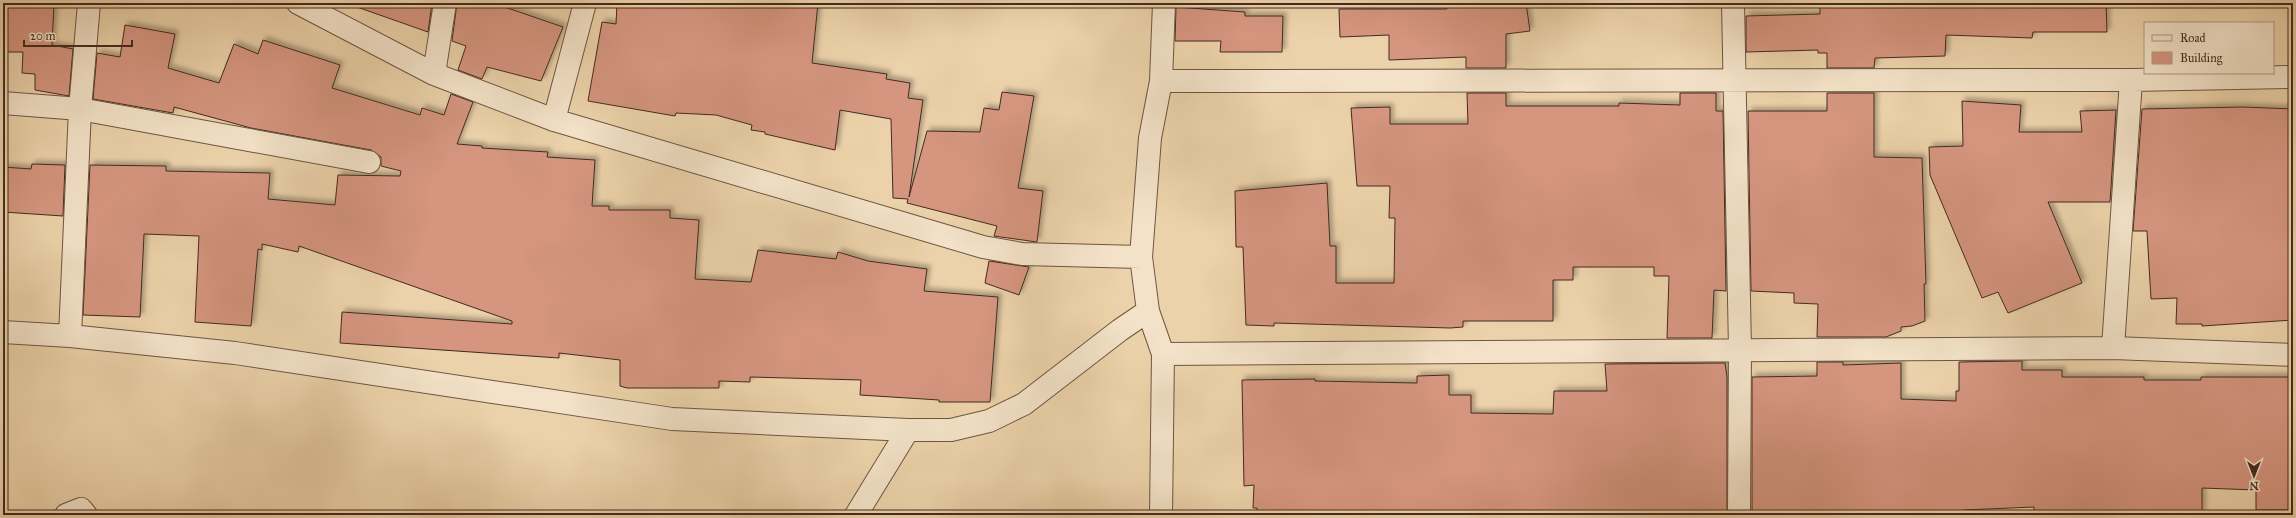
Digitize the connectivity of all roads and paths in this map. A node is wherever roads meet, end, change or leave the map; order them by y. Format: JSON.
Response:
{"nodes":[{"id":1,"x":89,"y":3,"type":"edge"},
{"id":2,"x":298,"y":3,"type":"edge"},
{"id":3,"x":445,"y":3,"type":"edge"},
{"id":4,"x":585,"y":3,"type":"edge"},
{"id":5,"x":1164,"y":3,"type":"edge"},
{"id":6,"x":1733,"y":3,"type":"edge"},
{"id":7,"x":434,"y":74,"type":"junction"},
{"id":8,"x":2293,"y":77,"type":"edge"},
{"id":9,"x":1733,"y":79,"type":"junction"},
{"id":10,"x":2131,"y":80,"type":"junction"},
{"id":11,"x":1161,"y":81,"type":"junction"},
{"id":12,"x":3,"y":103,"type":"edge"},
{"id":13,"x":80,"y":109,"type":"junction"},
{"id":14,"x":554,"y":120,"type":"junction"},
{"id":15,"x":369,"y":162,"type":"dead end"},
{"id":16,"x":1141,"y":257,"type":"junction"},
{"id":17,"x":1148,"y":311,"type":"junction"},
{"id":18,"x":3,"y":332,"type":"edge"},
{"id":19,"x":70,"y":336,"type":"junction"},
{"id":20,"x":2113,"y":348,"type":"junction"},
{"id":21,"x":1740,"y":349,"type":"junction"},
{"id":22,"x":1163,"y":354,"type":"junction"},
{"id":23,"x":2293,"y":355,"type":"edge"},
{"id":24,"x":908,"y":430,"type":"junction"},
{"id":25,"x":66,"y":515,"type":"edge"},
{"id":26,"x":86,"y":515,"type":"edge"},
{"id":27,"x":856,"y":515,"type":"edge"},
{"id":28,"x":1161,"y":515,"type":"edge"},
{"id":29,"x":1739,"y":515,"type":"edge"}],
"edges":[{"from":1,"to":13,"type":"street"},
{"from":2,"to":7,"type":"street"},
{"from":3,"to":7,"type":"street"},
{"from":4,"to":14,"type":"street"},
{"from":5,"to":11,"type":"street"},
{"from":6,"to":9,"type":"street"},
{"from":7,"to":14,"type":"street"},
{"from":8,"to":10,"type":"street"},
{"from":9,"to":10,"type":"street"},
{"from":9,"to":11,"type":"street"},
{"from":9,"to":21,"type":"street"},
{"from":10,"to":20,"type":"street"},
{"from":11,"to":16,"type":"street"},
{"from":12,"to":13,"type":"street"},
{"from":13,"to":15,"type":"street"},
{"from":13,"to":19,"type":"street"},
{"from":14,"to":16,"type":"street"},
{"from":16,"to":17,"type":"street"},
{"from":17,"to":22,"type":"street"},
{"from":17,"to":24,"type":"street"},
{"from":18,"to":19,"type":"street"},
{"from":19,"to":24,"type":"street"},
{"from":20,"to":21,"type":"street"},
{"from":20,"to":23,"type":"street"},
{"from":21,"to":22,"type":"street"},
{"from":21,"to":29,"type":"street"},
{"from":22,"to":28,"type":"street"},
{"from":24,"to":27,"type":"street"},
{"from":25,"to":26,"type":"street"}]}
